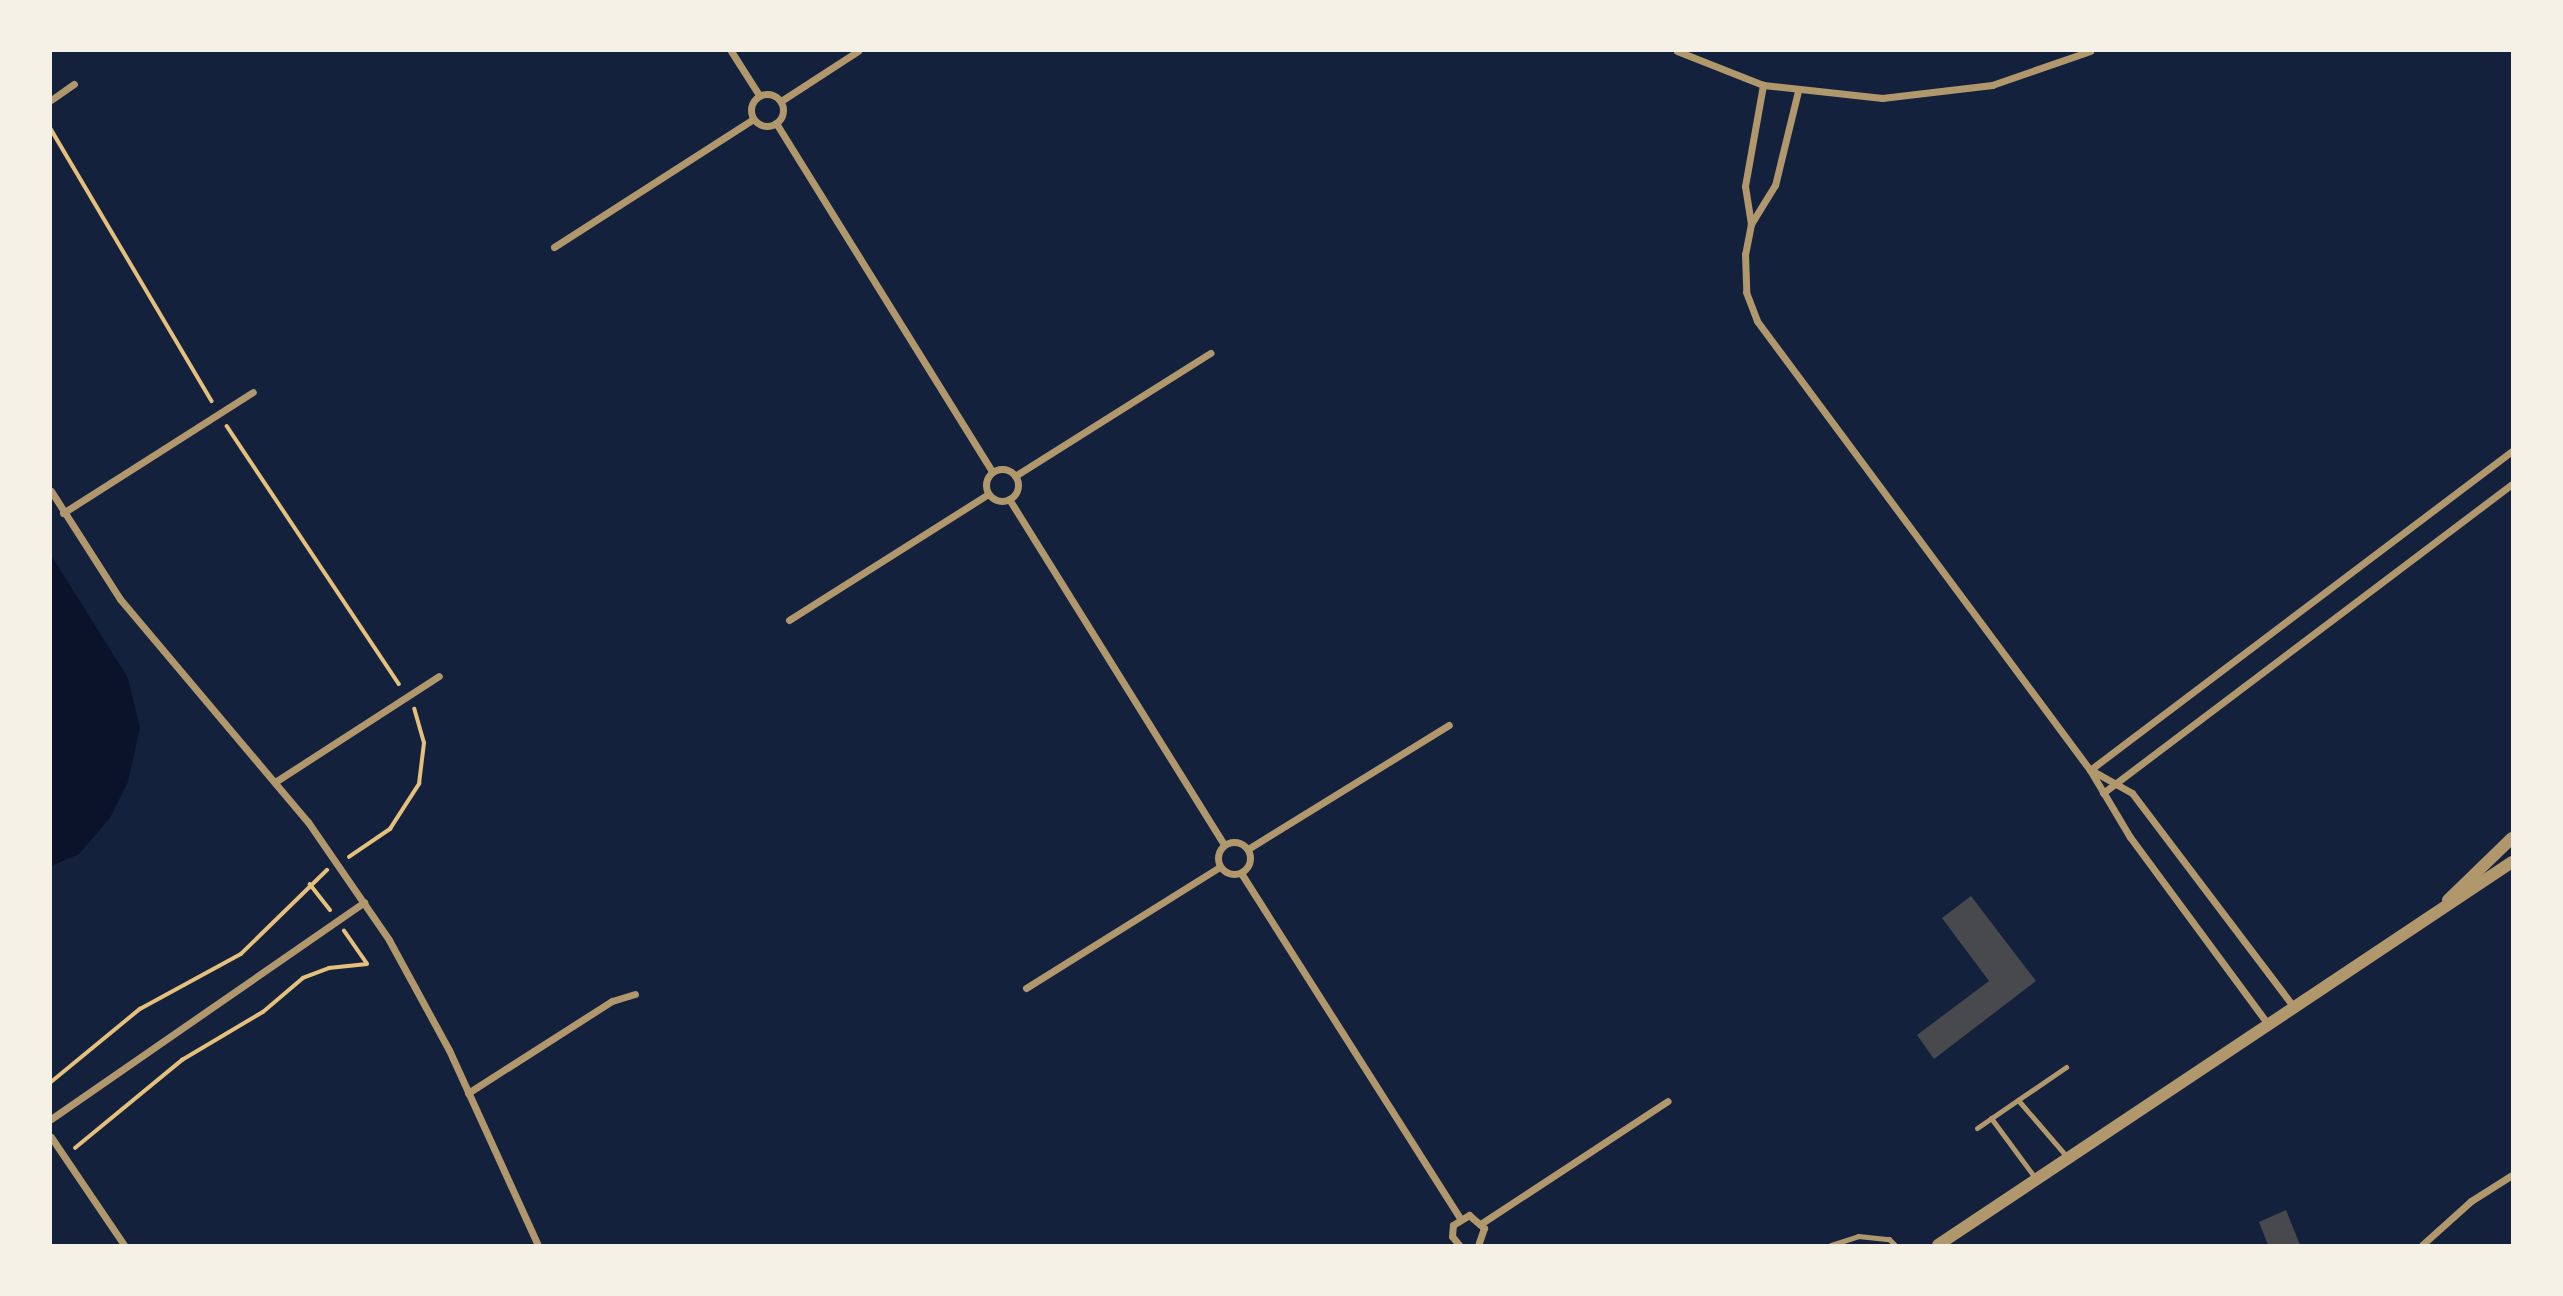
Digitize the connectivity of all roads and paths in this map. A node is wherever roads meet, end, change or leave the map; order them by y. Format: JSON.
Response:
{"nodes":[{"id":1,"x":731,"y":51,"type":"edge"},
{"id":2,"x":858,"y":51,"type":"edge"},
{"id":3,"x":1676,"y":51,"type":"edge"},
{"id":4,"x":2090,"y":51,"type":"edge"},
{"id":5,"x":74,"y":84,"type":"dead end"},
{"id":6,"x":1763,"y":85,"type":"junction"},
{"id":7,"x":1798,"y":91,"type":"junction"},
{"id":8,"x":759,"y":95,"type":"junction"},
{"id":9,"x":51,"y":100,"type":"edge"},
{"id":10,"x":781,"y":101,"type":"junction"},
{"id":11,"x":753,"y":118,"type":"junction"},
{"id":12,"x":776,"y":123,"type":"junction"},
{"id":13,"x":51,"y":129,"type":"edge"},
{"id":14,"x":1751,"y":224,"type":"junction"},
{"id":15,"x":554,"y":247,"type":"dead end"},
{"id":16,"x":1210,"y":353,"type":"dead end"},
{"id":17,"x":253,"y":392,"type":"dead end"},
{"id":18,"x":219,"y":412,"type":"junction"},
{"id":19,"x":2512,"y":451,"type":"edge"},
{"id":20,"x":992,"y":471,"type":"junction"},
{"id":21,"x":1015,"y":475,"type":"junction"},
{"id":22,"x":2512,"y":484,"type":"edge"},
{"id":23,"x":51,"y":491,"type":"edge"},
{"id":24,"x":988,"y":494,"type":"junction"},
{"id":25,"x":1009,"y":499,"type":"junction"},
{"id":26,"x":63,"y":513,"type":"junction"},
{"id":27,"x":789,"y":620,"type":"dead end"},
{"id":28,"x":439,"y":676,"type":"dead end"},
{"id":29,"x":407,"y":698,"type":"junction"},
{"id":30,"x":1449,"y":725,"type":"dead end"},
{"id":31,"x":2090,"y":770,"type":"junction"},
{"id":32,"x":275,"y":782,"type":"junction"},
{"id":33,"x":2118,"y":782,"type":"junction"},
{"id":34,"x":2103,"y":793,"type":"junction"},
{"id":35,"x":2512,"y":838,"type":"edge"},
{"id":36,"x":1224,"y":844,"type":"junction"},
{"id":37,"x":1248,"y":849,"type":"junction"},
{"id":38,"x":2512,"y":862,"type":"edge"},
{"id":39,"x":338,"y":864,"type":"junction"},
{"id":40,"x":1220,"y":867,"type":"junction"},
{"id":41,"x":1241,"y":873,"type":"junction"},
{"id":42,"x":364,"y":902,"type":"junction"},
{"id":43,"x":2429,"y":917,"type":"junction"},
{"id":44,"x":367,"y":964,"type":"dead end"},
{"id":45,"x":1026,"y":988,"type":"dead end"},
{"id":46,"x":635,"y":994,"type":"dead end"},
{"id":47,"x":2294,"y":1007,"type":"junction"},
{"id":48,"x":2268,"y":1024,"type":"junction"},
{"id":49,"x":2067,"y":1067,"type":"dead end"},
{"id":50,"x":51,"y":1082,"type":"edge"},
{"id":51,"x":468,"y":1093,"type":"junction"},
{"id":52,"x":2018,"y":1100,"type":"junction"},
{"id":53,"x":1668,"y":1101,"type":"dead end"},
{"id":54,"x":1991,"y":1118,"type":"junction"},
{"id":55,"x":51,"y":1119,"type":"edge"},
{"id":56,"x":1977,"y":1128,"type":"dead end"},
{"id":57,"x":51,"y":1138,"type":"edge"},
{"id":58,"x":63,"y":1156,"type":"junction"},
{"id":59,"x":2068,"y":1158,"type":"junction"},
{"id":60,"x":2512,"y":1175,"type":"edge"},
{"id":61,"x":2036,"y":1179,"type":"junction"},
{"id":62,"x":1460,"y":1217,"type":"junction"},
{"id":63,"x":1482,"y":1223,"type":"junction"},
{"id":64,"x":1453,"y":1244,"type":"edge"},
{"id":65,"x":124,"y":1245,"type":"edge"},
{"id":66,"x":538,"y":1245,"type":"edge"},
{"id":67,"x":1478,"y":1245,"type":"edge"},
{"id":68,"x":1831,"y":1245,"type":"edge"},
{"id":69,"x":1895,"y":1245,"type":"edge"},
{"id":70,"x":1938,"y":1245,"type":"edge"},
{"id":71,"x":2422,"y":1245,"type":"edge"}],
"edges":[{"from":1,"to":8,"type":"street"},
{"from":2,"to":10,"type":"street"},
{"from":3,"to":6,"type":"street"},
{"from":4,"to":7,"type":"street"},
{"from":5,"to":9,"type":"street"},
{"from":6,"to":7,"type":"street"},
{"from":6,"to":14,"type":"street"},
{"from":7,"to":14,"type":"street"},
{"from":8,"to":10,"type":"street"},
{"from":8,"to":11,"type":"street"},
{"from":10,"to":12,"type":"street"},
{"from":11,"to":12,"type":"street"},
{"from":11,"to":15,"type":"street"},
{"from":12,"to":20,"type":"street"},
{"from":13,"to":18,"type":"path"},
{"from":14,"to":31,"type":"street"},
{"from":16,"to":21,"type":"street"},
{"from":17,"to":18,"type":"street"},
{"from":18,"to":26,"type":"street"},
{"from":18,"to":29,"type":"path"},
{"from":19,"to":31,"type":"street"},
{"from":20,"to":21,"type":"street"},
{"from":20,"to":24,"type":"street"},
{"from":21,"to":25,"type":"street"},
{"from":22,"to":33,"type":"street"},
{"from":23,"to":26,"type":"street"},
{"from":24,"to":25,"type":"street"},
{"from":24,"to":27,"type":"street"},
{"from":25,"to":36,"type":"street"},
{"from":26,"to":32,"type":"street"},
{"from":28,"to":29,"type":"street"},
{"from":29,"to":32,"type":"street"},
{"from":29,"to":39,"type":"path"},
{"from":30,"to":37,"type":"street"},
{"from":31,"to":33,"type":"street"},
{"from":31,"to":34,"type":"street"},
{"from":32,"to":39,"type":"street"},
{"from":33,"to":34,"type":"street"},
{"from":33,"to":47,"type":"street"},
{"from":34,"to":48,"type":"street"},
{"from":35,"to":43,"type":"street"},
{"from":36,"to":37,"type":"street"},
{"from":36,"to":40,"type":"street"},
{"from":37,"to":41,"type":"street"},
{"from":38,"to":43,"type":"street"},
{"from":39,"to":42,"type":"street"},
{"from":39,"to":50,"type":"path"},
{"from":40,"to":41,"type":"street"},
{"from":40,"to":45,"type":"street"},
{"from":41,"to":62,"type":"street"},
{"from":42,"to":51,"type":"street"},
{"from":42,"to":55,"type":"street"},
{"from":43,"to":47,"type":"street"},
{"from":44,"to":58,"type":"path"},
{"from":46,"to":51,"type":"street"},
{"from":47,"to":48,"type":"street"},
{"from":48,"to":59,"type":"street"},
{"from":49,"to":52,"type":"lane"},
{"from":51,"to":66,"type":"street"},
{"from":52,"to":54,"type":"lane"},
{"from":52,"to":59,"type":"lane"},
{"from":53,"to":63,"type":"street"},
{"from":54,"to":56,"type":"lane"},
{"from":54,"to":61,"type":"lane"},
{"from":57,"to":58,"type":"street"},
{"from":58,"to":65,"type":"street"},
{"from":59,"to":61,"type":"street"},
{"from":60,"to":71,"type":"street"},
{"from":61,"to":70,"type":"street"},
{"from":62,"to":63,"type":"street"},
{"from":62,"to":64,"type":"street"},
{"from":63,"to":67,"type":"street"},
{"from":68,"to":69,"type":"lane"}]}
